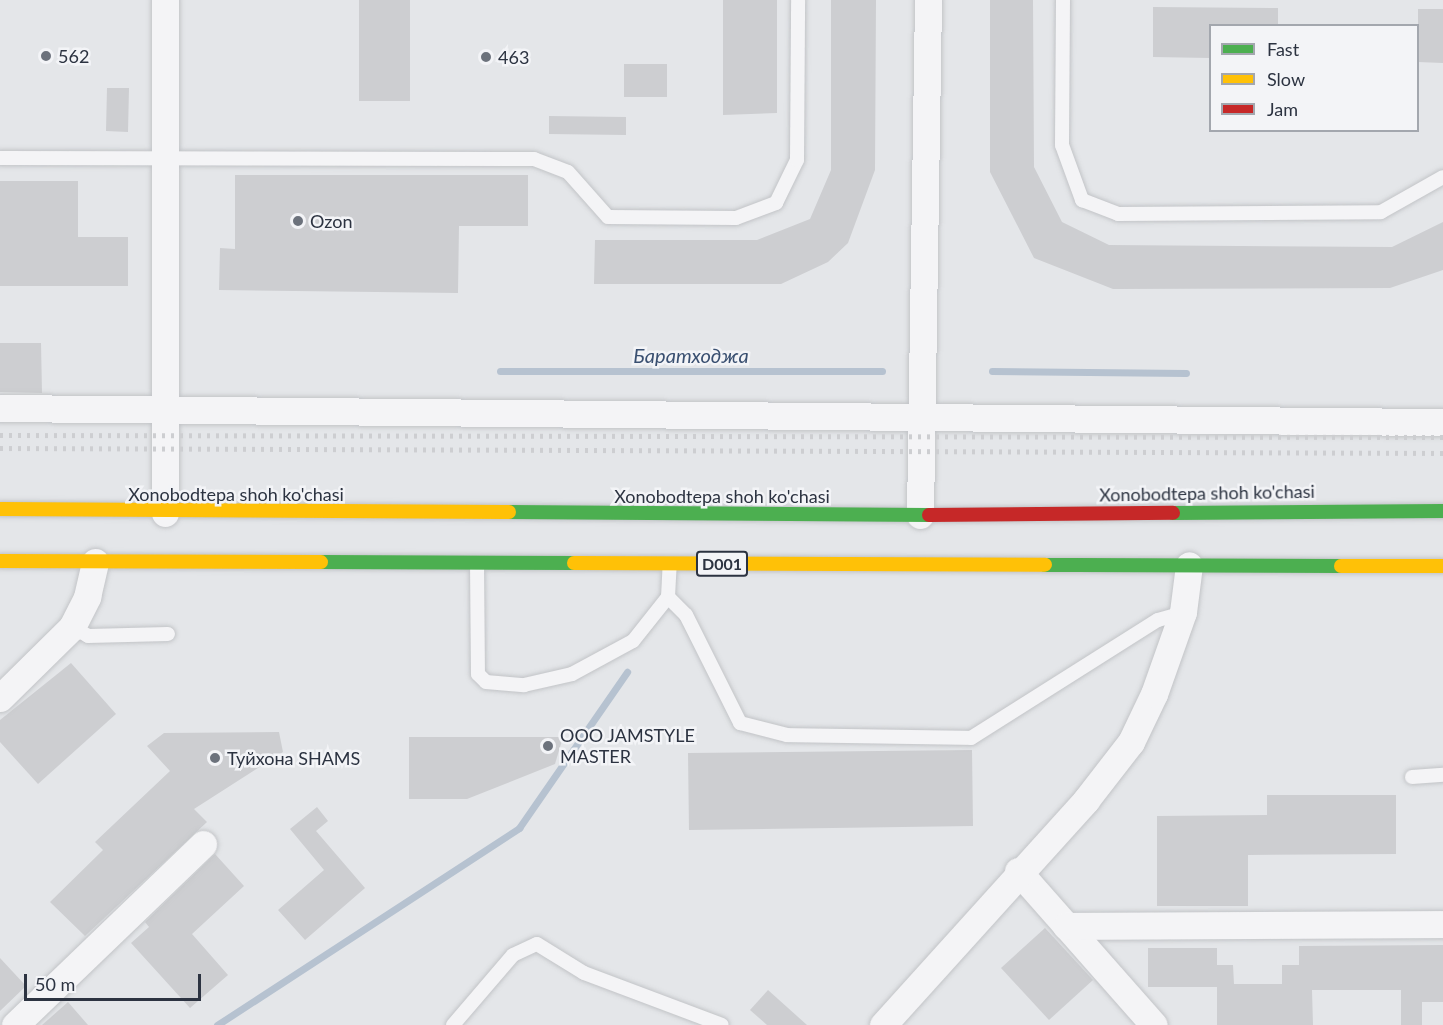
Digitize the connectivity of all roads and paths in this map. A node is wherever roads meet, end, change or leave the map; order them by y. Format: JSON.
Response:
{"nodes":[{"id":1,"x":165,"y":0,"type":"edge"},
{"id":2,"x":798,"y":0,"type":"edge"},
{"id":3,"x":928,"y":0,"type":"edge"},
{"id":4,"x":1063,"y":0,"type":"edge"},
{"id":5,"x":0,"y":158,"type":"edge"},
{"id":6,"x":164,"y":158,"type":"junction"},
{"id":7,"x":1443,"y":177,"type":"edge"},
{"id":8,"x":163,"y":406,"type":"junction"},
{"id":9,"x":0,"y":408,"type":"edge"},
{"id":10,"x":921,"y":416,"type":"junction"},
{"id":11,"x":1443,"y":422,"type":"edge"},
{"id":12,"x":0,"y":509,"type":"edge"},
{"id":13,"x":1443,"y":511,"type":"edge"},
{"id":14,"x":165,"y":513,"type":"junction"},
{"id":15,"x":365,"y":513,"type":"junction"},
{"id":16,"x":920,"y":515,"type":"junction"},
{"id":17,"x":0,"y":561,"type":"edge"},
{"id":18,"x":95,"y":562,"type":"junction"},
{"id":19,"x":366,"y":563,"type":"junction"},
{"id":20,"x":477,"y":563,"type":"junction"},
{"id":21,"x":670,"y":564,"type":"junction"},
{"id":22,"x":1189,"y":565,"type":"junction"},
{"id":23,"x":1443,"y":566,"type":"edge"},
{"id":24,"x":669,"y":597,"type":"junction"},
{"id":25,"x":1183,"y":612,"type":"junction"},
{"id":26,"x":72,"y":627,"type":"junction"},
{"id":27,"x":168,"y":634,"type":"dead end"},
{"id":28,"x":0,"y":698,"type":"edge"},
{"id":29,"x":1443,"y":775,"type":"edge"},
{"id":30,"x":1412,"y":777,"type":"dead end"},
{"id":31,"x":203,"y":844,"type":"dead end"},
{"id":32,"x":1018,"y":872,"type":"junction"},
{"id":33,"x":1443,"y":924,"type":"edge"},
{"id":34,"x":1066,"y":926,"type":"junction"},
{"id":35,"x":15,"y":1025,"type":"edge"},
{"id":36,"x":453,"y":1025,"type":"edge"},
{"id":37,"x":722,"y":1025,"type":"edge"},
{"id":38,"x":883,"y":1025,"type":"edge"},
{"id":39,"x":1154,"y":1025,"type":"edge"}],
"edges":[{"from":1,"to":6,"type":"street"},
{"from":2,"to":6,"type":"lane"},
{"from":3,"to":10,"type":"street"},
{"from":4,"to":7,"type":"lane"},
{"from":5,"to":6,"type":"lane"},
{"from":6,"to":8,"type":"street"},
{"from":8,"to":9,"type":"street"},
{"from":8,"to":10,"type":"street"},
{"from":8,"to":14,"type":"street"},
{"from":10,"to":11,"type":"street"},
{"from":10,"to":16,"type":"street"},
{"from":12,"to":14,"type":"highway","name":"Xonobodtepa shoh ko'chasi"},
{"from":13,"to":16,"type":"highway","name":"Xonobodtepa shoh ko'chasi"},
{"from":14,"to":15,"type":"highway","name":"Xonobodtepa shoh ko'chasi"},
{"from":15,"to":16,"type":"highway","name":"Xonobodtepa shoh ko'chasi"},
{"from":15,"to":19,"type":"highway"},
{"from":17,"to":18,"type":"highway","number":"D001"},
{"from":18,"to":19,"type":"highway","number":"D001"},
{"from":18,"to":26,"type":"street"},
{"from":19,"to":20,"type":"highway","number":"D001"},
{"from":20,"to":21,"type":"highway","number":"D001"},
{"from":20,"to":24,"type":"lane"},
{"from":21,"to":22,"type":"highway","number":"D001"},
{"from":21,"to":24,"type":"lane"},
{"from":22,"to":23,"type":"highway","number":"D001"},
{"from":22,"to":25,"type":"street"},
{"from":24,"to":25,"type":"lane"},
{"from":25,"to":32,"type":"street"},
{"from":26,"to":27,"type":"lane"},
{"from":26,"to":28,"type":"street"},
{"from":29,"to":30,"type":"lane"},
{"from":31,"to":35,"type":"street"},
{"from":32,"to":34,"type":"street"},
{"from":32,"to":38,"type":"street"},
{"from":33,"to":34,"type":"street"},
{"from":34,"to":39,"type":"street"},
{"from":36,"to":37,"type":"lane"}]}
